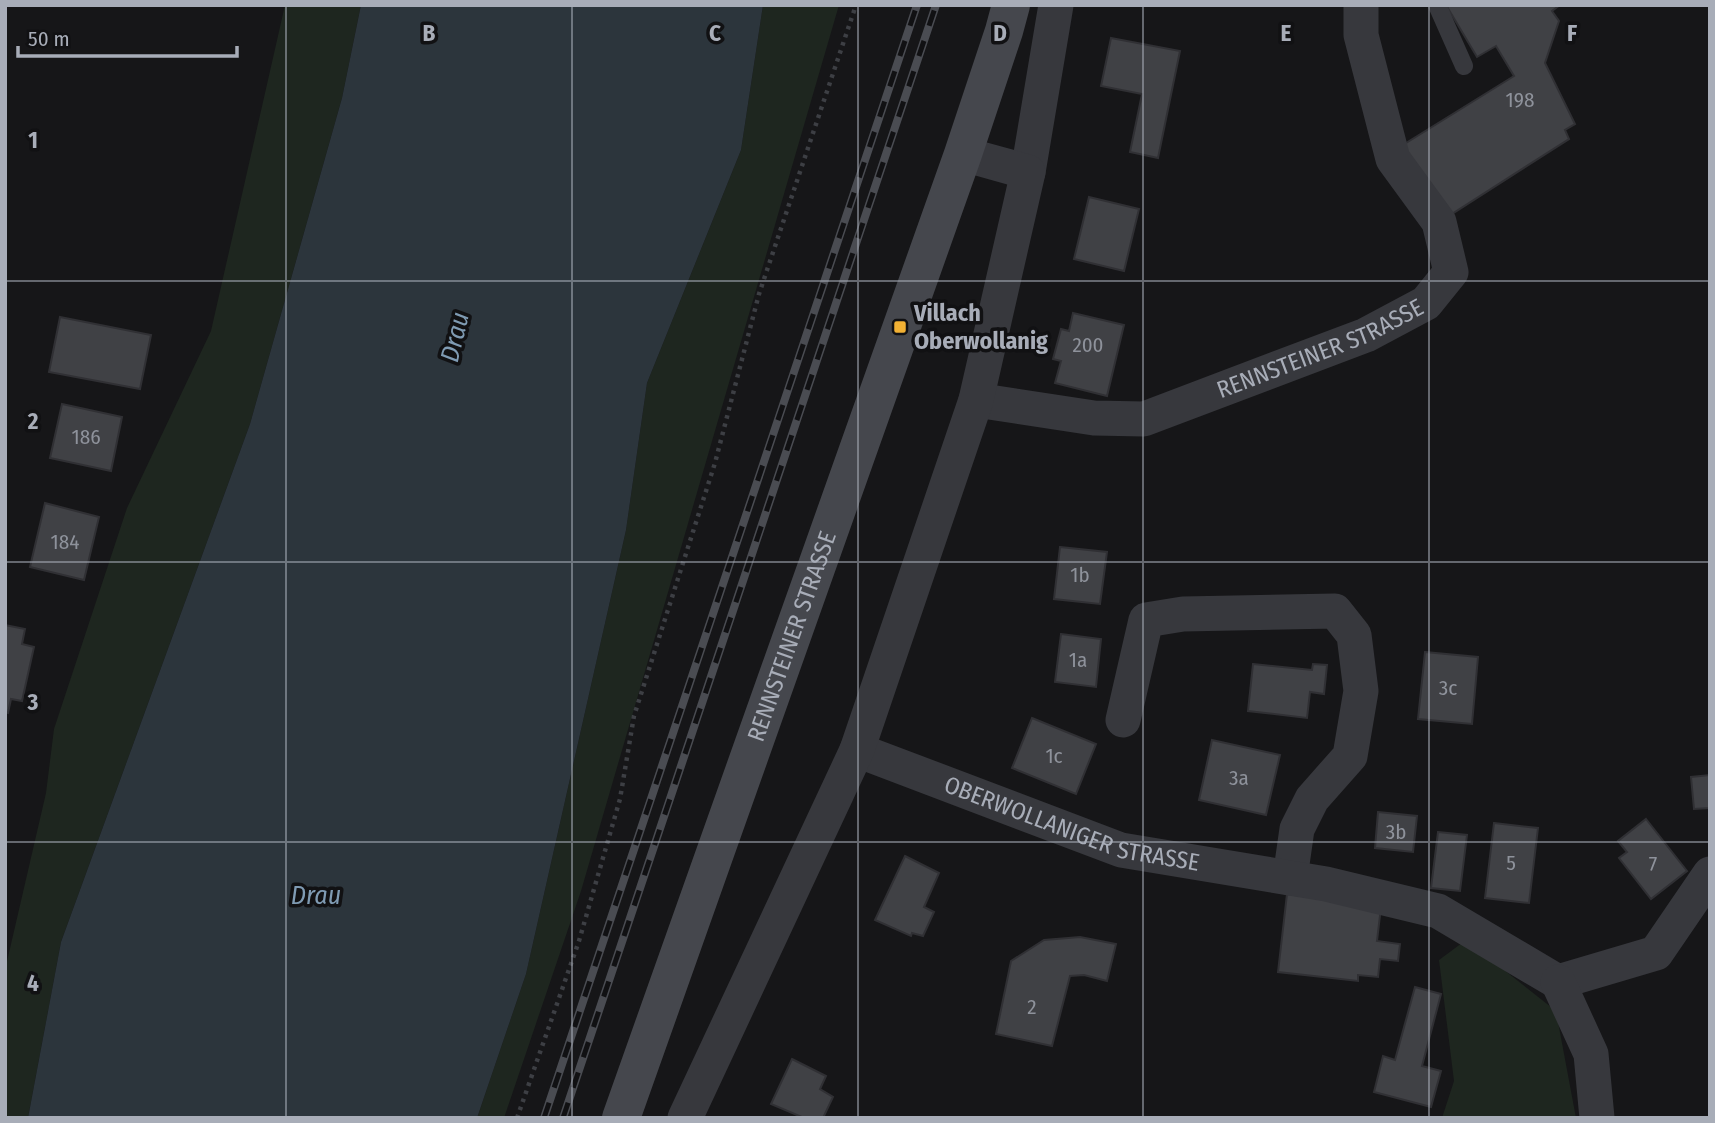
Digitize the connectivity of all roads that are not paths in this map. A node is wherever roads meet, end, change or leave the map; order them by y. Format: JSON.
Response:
{"nodes":[{"id":1,"x":1011,"y":5,"type":"edge"},
{"id":2,"x":1056,"y":5,"type":"edge"},
{"id":3,"x":1361,"y":5,"type":"edge"},
{"id":4,"x":1437,"y":5,"type":"edge"},
{"id":5,"x":1464,"y":66,"type":"dead end"},
{"id":6,"x":962,"y":154,"type":"junction"},
{"id":7,"x":1028,"y":172,"type":"junction"},
{"id":8,"x":976,"y":400,"type":"junction"},
{"id":9,"x":1123,"y":720,"type":"dead end"},
{"id":10,"x":857,"y":750,"type":"junction"},
{"id":11,"x":1710,"y":874,"type":"edge"},
{"id":12,"x":1290,"y":878,"type":"junction"},
{"id":13,"x":1558,"y":982,"type":"junction"},
{"id":14,"x":621,"y":1118,"type":"edge"},
{"id":15,"x":685,"y":1118,"type":"edge"},
{"id":16,"x":1597,"y":1118,"type":"edge"}],
"edges":[{"from":1,"to":6,"type":"main road","name":"RENNSTEINER STRASSE"},
{"from":2,"to":7,"type":"street"},
{"from":3,"to":8,"type":"street","name":"RENNSTEINER STRASSE"},
{"from":4,"to":5,"type":"lane"},
{"from":6,"to":7,"type":"street"},
{"from":6,"to":14,"type":"main road","name":"RENNSTEINER STRASSE"},
{"from":7,"to":8,"type":"street"},
{"from":8,"to":10,"type":"street"},
{"from":9,"to":12,"type":"street"},
{"from":10,"to":12,"type":"street","name":"OBERWOLLANIGER STRASSE"},
{"from":10,"to":15,"type":"street"},
{"from":11,"to":13,"type":"street"},
{"from":12,"to":13,"type":"street","name":"OBERWOLLANIGER STRASSE"},
{"from":13,"to":16,"type":"street"}]}
